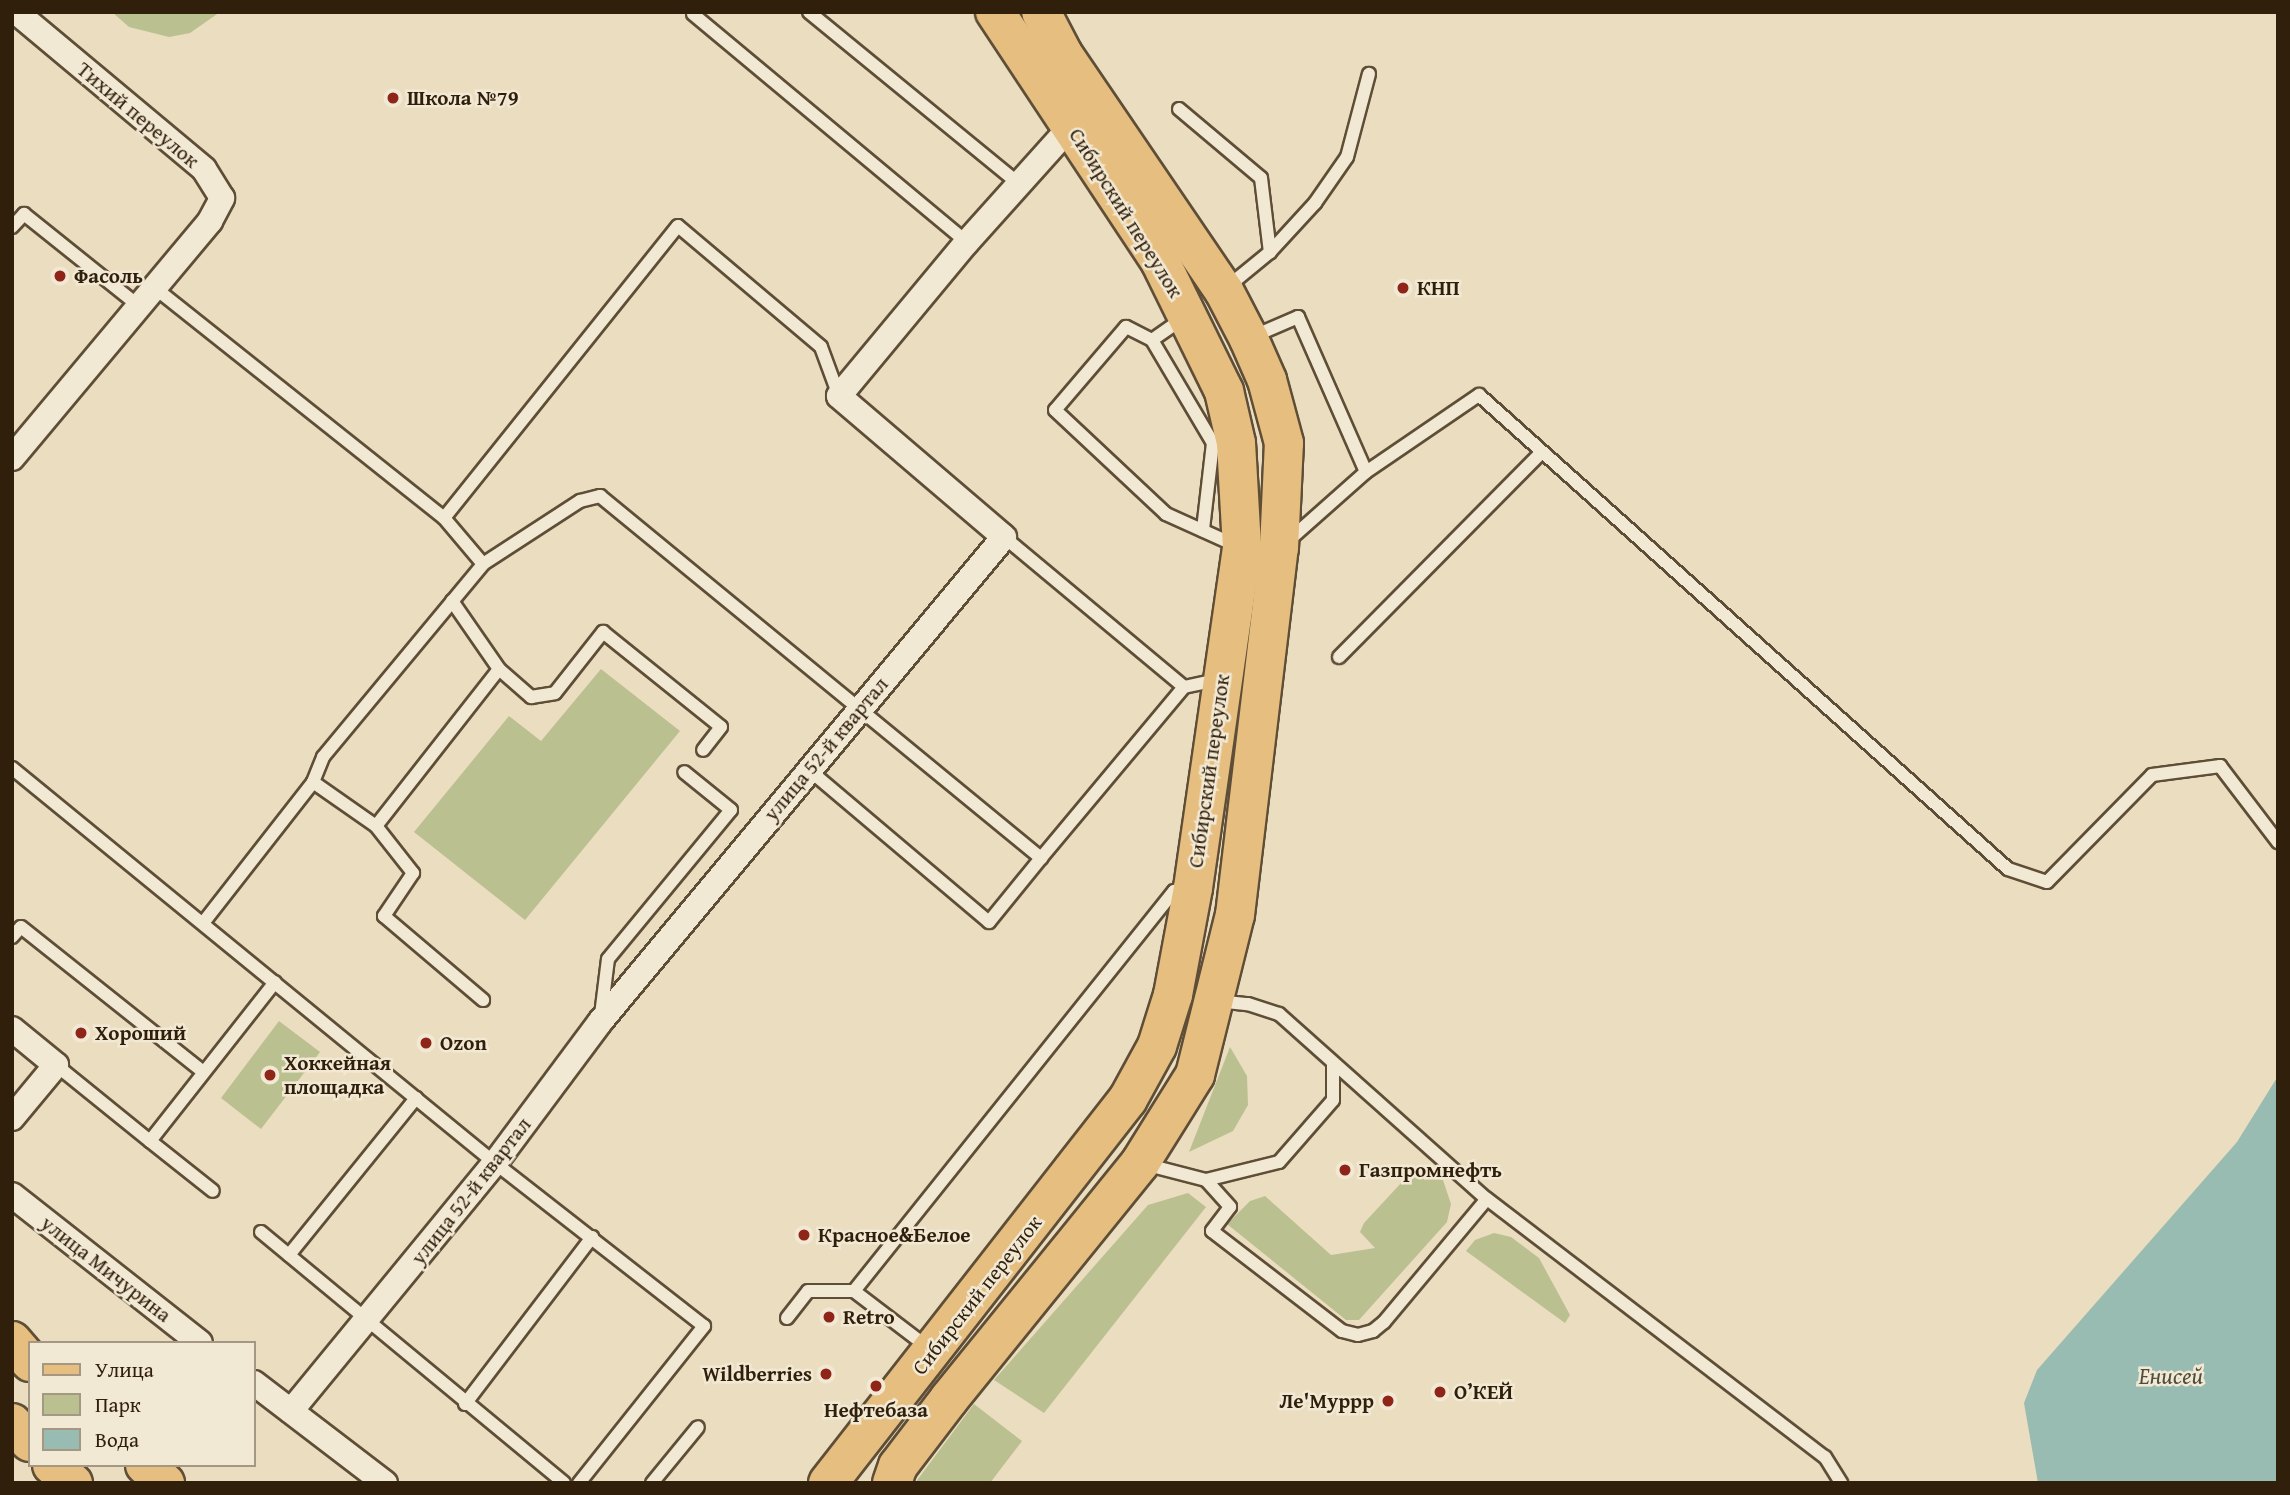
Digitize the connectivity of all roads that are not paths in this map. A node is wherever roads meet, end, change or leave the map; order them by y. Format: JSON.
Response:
{"nodes":[{"id":1,"x":16,"y":12,"type":"edge"},
{"id":2,"x":809,"y":12,"type":"edge"},
{"id":3,"x":995,"y":12,"type":"edge"},
{"id":4,"x":1041,"y":12,"type":"edge"},
{"id":5,"x":692,"y":14,"type":"dead end"},
{"id":6,"x":1369,"y":74,"type":"dead end"},
{"id":7,"x":1179,"y":109,"type":"dead end"},
{"id":8,"x":1072,"y":125,"type":"junction"},
{"id":9,"x":1018,"y":183,"type":"junction"},
{"id":10,"x":18,"y":212,"type":"edge"},
{"id":11,"x":12,"y":227,"type":"edge"},
{"id":12,"x":967,"y":242,"type":"junction"},
{"id":13,"x":1270,"y":252,"type":"junction"},
{"id":14,"x":1224,"y":291,"type":"junction"},
{"id":15,"x":147,"y":297,"type":"junction"},
{"id":16,"x":1188,"y":314,"type":"junction"},
{"id":17,"x":1249,"y":339,"type":"junction"},
{"id":18,"x":1152,"y":340,"type":"junction"},
{"id":19,"x":839,"y":396,"type":"junction"},
{"id":20,"x":1541,"y":453,"type":"junction"},
{"id":21,"x":12,"y":458,"type":"edge"},
{"id":22,"x":1366,"y":472,"type":"junction"},
{"id":23,"x":444,"y":518,"type":"junction"},
{"id":24,"x":1203,"y":530,"type":"junction"},
{"id":25,"x":1004,"y":537,"type":"junction"},
{"id":26,"x":1242,"y":547,"type":"junction"},
{"id":27,"x":1279,"y":548,"type":"junction"},
{"id":28,"x":483,"y":564,"type":"junction"},
{"id":29,"x":452,"y":601,"type":"junction"},
{"id":30,"x":1339,"y":657,"type":"dead end"},
{"id":31,"x":499,"y":669,"type":"junction"},
{"id":32,"x":1221,"y":679,"type":"junction"},
{"id":33,"x":1184,"y":687,"type":"junction"},
{"id":34,"x":857,"y":710,"type":"junction"},
{"id":35,"x":703,"y":750,"type":"dead end"},
{"id":36,"x":12,"y":768,"type":"edge"},
{"id":37,"x":808,"y":769,"type":"junction"},
{"id":38,"x":684,"y":772,"type":"dead end"},
{"id":39,"x":313,"y":782,"type":"junction"},
{"id":40,"x":376,"y":825,"type":"junction"},
{"id":41,"x":2278,"y":842,"type":"edge"},
{"id":42,"x":1041,"y":858,"type":"junction"},
{"id":43,"x":1193,"y":888,"type":"junction"},
{"id":44,"x":202,"y":923,"type":"junction"},
{"id":45,"x":12,"y":937,"type":"edge"},
{"id":46,"x":275,"y":982,"type":"junction"},
{"id":47,"x":1173,"y":995,"type":"junction"},
{"id":48,"x":483,"y":1000,"type":"dead end"},
{"id":49,"x":1216,"y":1001,"type":"junction"},
{"id":50,"x":600,"y":1022,"type":"junction"},
{"id":51,"x":12,"y":1030,"type":"edge"},
{"id":52,"x":1333,"y":1063,"type":"junction"},
{"id":53,"x":56,"y":1065,"type":"junction"},
{"id":54,"x":203,"y":1072,"type":"junction"},
{"id":55,"x":416,"y":1098,"type":"junction"},
{"id":56,"x":12,"y":1118,"type":"edge"},
{"id":57,"x":150,"y":1141,"type":"junction"},
{"id":58,"x":495,"y":1163,"type":"junction"},
{"id":59,"x":1140,"y":1163,"type":"junction"},
{"id":60,"x":1206,"y":1180,"type":"junction"},
{"id":61,"x":213,"y":1191,"type":"dead end"},
{"id":62,"x":12,"y":1195,"type":"edge"},
{"id":63,"x":1487,"y":1199,"type":"junction"},
{"id":64,"x":261,"y":1232,"type":"dead end"},
{"id":65,"x":592,"y":1237,"type":"junction"},
{"id":66,"x":289,"y":1255,"type":"junction"},
{"id":67,"x":854,"y":1291,"type":"junction"},
{"id":68,"x":787,"y":1318,"type":"dead end"},
{"id":69,"x":367,"y":1322,"type":"junction"},
{"id":70,"x":12,"y":1341,"type":"edge"},
{"id":71,"x":197,"y":1341,"type":"edge"},
{"id":72,"x":933,"y":1352,"type":"junction"},
{"id":73,"x":28,"y":1360,"type":"edge"},
{"id":74,"x":256,"y":1385,"type":"edge"},
{"id":75,"x":465,"y":1404,"type":"junction"},
{"id":76,"x":291,"y":1411,"type":"junction"},
{"id":77,"x":12,"y":1423,"type":"edge"},
{"id":78,"x":698,"y":1427,"type":"dead end"},
{"id":79,"x":28,"y":1440,"type":"edge"},
{"id":80,"x":147,"y":1467,"type":"edge"},
{"id":81,"x":165,"y":1483,"type":"edge"},
{"id":82,"x":385,"y":1483,"type":"edge"},
{"id":83,"x":564,"y":1483,"type":"edge"},
{"id":84,"x":579,"y":1483,"type":"edge"},
{"id":85,"x":652,"y":1483,"type":"edge"},
{"id":86,"x":828,"y":1483,"type":"edge"},
{"id":87,"x":892,"y":1483,"type":"edge"},
{"id":88,"x":1841,"y":1483,"type":"edge"}],
"edges":[{"from":1,"to":15,"type":"street","name":"Тихий переулок"},
{"from":2,"to":9,"type":"lane"},
{"from":3,"to":8,"type":"main road","name":"Сибирский переулок"},
{"from":4,"to":14,"type":"main road","name":"Сибирский переулок"},
{"from":5,"to":12,"type":"lane"},
{"from":6,"to":13,"type":"lane"},
{"from":7,"to":13,"type":"lane"},
{"from":8,"to":9,"type":"street"},
{"from":8,"to":16,"type":"main road","name":"Сибирский переулок"},
{"from":9,"to":12,"type":"street"},
{"from":10,"to":11,"type":"lane"},
{"from":10,"to":15,"type":"lane"},
{"from":12,"to":19,"type":"street"},
{"from":13,"to":14,"type":"lane"},
{"from":14,"to":16,"type":"main road"},
{"from":14,"to":17,"type":"main road","name":"Сибирский переулок"},
{"from":15,"to":21,"type":"street","name":"Тихий переулок"},
{"from":15,"to":23,"type":"lane"},
{"from":16,"to":18,"type":"lane"},
{"from":16,"to":26,"type":"main road","name":"Сибирский переулок"},
{"from":17,"to":22,"type":"lane"},
{"from":17,"to":27,"type":"main road","name":"Сибирский переулок"},
{"from":18,"to":24,"type":"lane"},
{"from":18,"to":24,"type":"lane"},
{"from":19,"to":23,"type":"lane"},
{"from":19,"to":25,"type":"street"},
{"from":20,"to":22,"type":"lane"},
{"from":20,"to":30,"type":"lane"},
{"from":20,"to":41,"type":"lane"},
{"from":22,"to":27,"type":"lane"},
{"from":23,"to":28,"type":"lane"},
{"from":24,"to":26,"type":"lane"},
{"from":25,"to":33,"type":"lane"},
{"from":25,"to":34,"type":"street","name":"улица 52-й квартал"},
{"from":26,"to":27,"type":"main road"},
{"from":26,"to":32,"type":"main road","name":"Сибирский переулок"},
{"from":27,"to":49,"type":"main road","name":"Сибирский переулок"},
{"from":28,"to":29,"type":"lane"},
{"from":28,"to":34,"type":"lane"},
{"from":29,"to":31,"type":"lane"},
{"from":29,"to":39,"type":"lane"},
{"from":31,"to":35,"type":"lane"},
{"from":31,"to":40,"type":"lane"},
{"from":32,"to":33,"type":"lane"},
{"from":32,"to":43,"type":"main road","name":"Сибирский переулок"},
{"from":33,"to":42,"type":"lane"},
{"from":34,"to":37,"type":"street","name":"улица 52-й квартал"},
{"from":34,"to":42,"type":"lane"},
{"from":36,"to":44,"type":"lane"},
{"from":37,"to":42,"type":"lane"},
{"from":37,"to":50,"type":"street","name":"улица 52-й квартал"},
{"from":38,"to":50,"type":"lane"},
{"from":39,"to":40,"type":"lane"},
{"from":39,"to":44,"type":"lane"},
{"from":40,"to":48,"type":"lane"},
{"from":43,"to":47,"type":"main road","name":"Сибирский переулок"},
{"from":43,"to":67,"type":"lane"},
{"from":44,"to":46,"type":"lane"},
{"from":45,"to":54,"type":"lane"},
{"from":46,"to":54,"type":"lane"},
{"from":46,"to":55,"type":"lane"},
{"from":47,"to":49,"type":"main road"},
{"from":47,"to":72,"type":"main road","name":"Сибирский переулок"},
{"from":49,"to":52,"type":"lane"},
{"from":49,"to":59,"type":"main road","name":"Сибирский переулок"},
{"from":50,"to":58,"type":"street","name":"улица 52-й квартал"},
{"from":51,"to":53,"type":"street"},
{"from":52,"to":60,"type":"lane"},
{"from":52,"to":63,"type":"lane"},
{"from":53,"to":56,"type":"street"},
{"from":53,"to":57,"type":"lane"},
{"from":54,"to":57,"type":"lane"},
{"from":55,"to":58,"type":"lane"},
{"from":55,"to":66,"type":"lane"},
{"from":57,"to":61,"type":"lane"},
{"from":58,"to":65,"type":"lane"},
{"from":58,"to":69,"type":"street","name":"улица 52-й квартал"},
{"from":59,"to":60,"type":"lane"},
{"from":59,"to":87,"type":"main road","name":"Сибирский переулок"},
{"from":60,"to":63,"type":"lane"},
{"from":62,"to":71,"type":"street","name":"улица Мичурина"},
{"from":63,"to":88,"type":"lane"},
{"from":64,"to":66,"type":"lane"},
{"from":65,"to":75,"type":"lane"},
{"from":65,"to":84,"type":"lane"},
{"from":66,"to":69,"type":"lane"},
{"from":67,"to":68,"type":"lane"},
{"from":67,"to":72,"type":"lane"},
{"from":69,"to":75,"type":"lane"},
{"from":69,"to":76,"type":"street","name":"улица 52-й квартал"},
{"from":70,"to":73,"type":"main road"},
{"from":72,"to":86,"type":"main road","name":"Сибирский переулок"},
{"from":74,"to":76,"type":"street"},
{"from":75,"to":83,"type":"lane"},
{"from":76,"to":82,"type":"street"},
{"from":77,"to":79,"type":"main road"},
{"from":78,"to":85,"type":"lane"},
{"from":80,"to":81,"type":"main road"}]}
